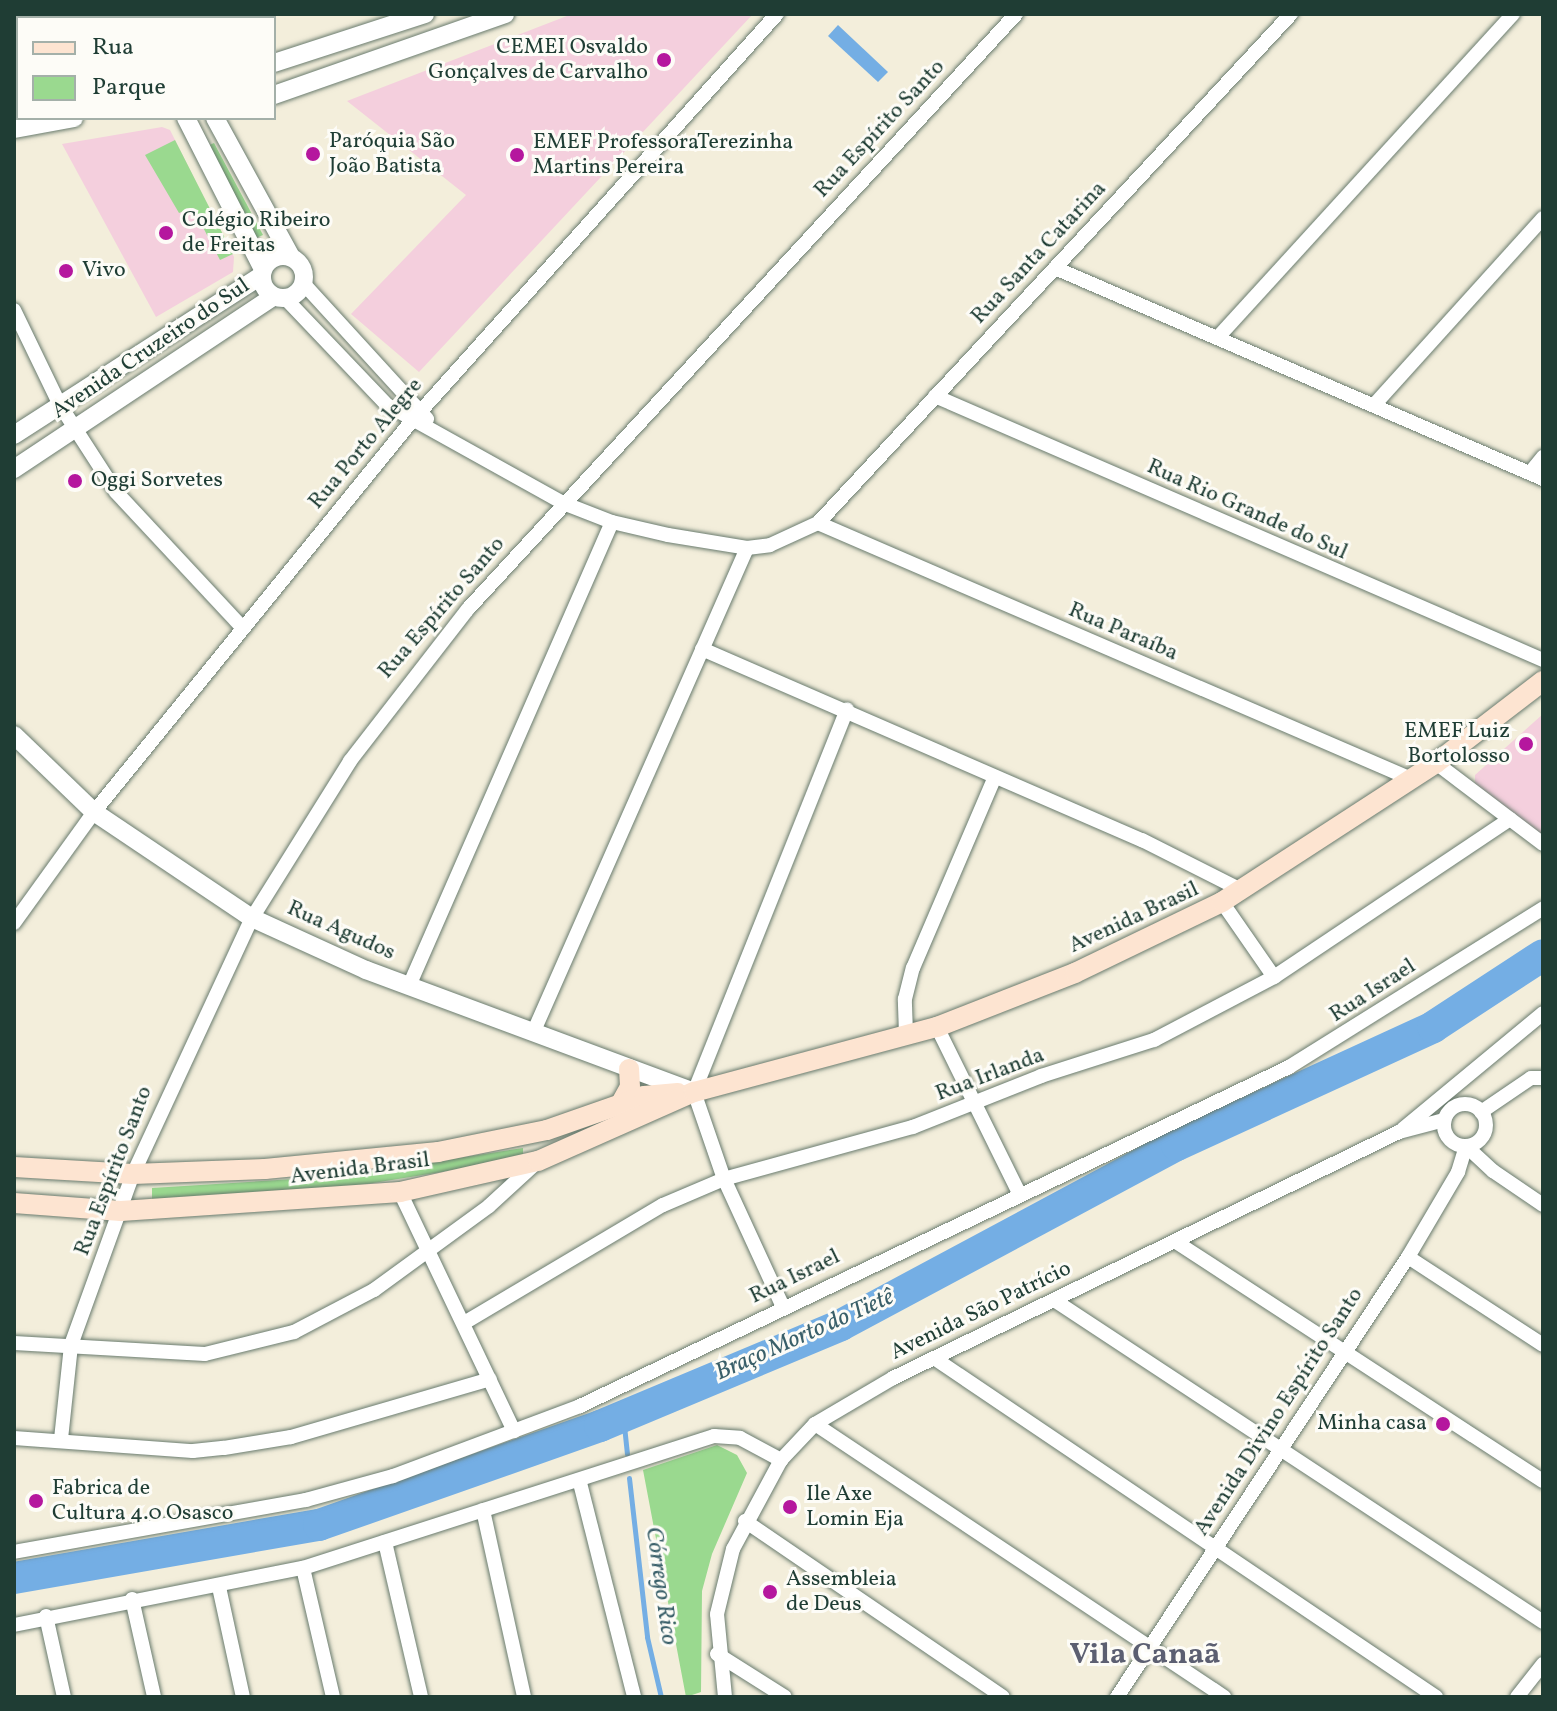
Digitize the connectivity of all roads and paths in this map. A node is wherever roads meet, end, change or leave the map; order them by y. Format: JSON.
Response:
{"nodes":[{"id":1,"x":425,"y":14,"type":"edge"},
{"id":2,"x":505,"y":14,"type":"edge"},
{"id":3,"x":777,"y":14,"type":"edge"},
{"id":4,"x":1016,"y":14,"type":"edge"},
{"id":5,"x":1291,"y":14,"type":"edge"},
{"id":6,"x":1510,"y":18,"type":"edge"},
{"id":7,"x":276,"y":62,"type":"edge"},
{"id":8,"x":276,"y":94,"type":"edge"},
{"id":9,"x":63,"y":120,"type":"edge"},
{"id":10,"x":187,"y":120,"type":"edge"},
{"id":11,"x":216,"y":120,"type":"edge"},
{"id":12,"x":14,"y":129,"type":"edge"},
{"id":13,"x":1543,"y":218,"type":"edge"},
{"id":14,"x":291,"y":257,"type":"junction"},
{"id":15,"x":1055,"y":268,"type":"junction"},
{"id":16,"x":262,"y":273,"type":"junction"},
{"id":17,"x":303,"y":283,"type":"junction"},
{"id":18,"x":280,"y":297,"type":"junction"},
{"id":19,"x":14,"y":310,"type":"edge"},
{"id":20,"x":1219,"y":336,"type":"junction"},
{"id":21,"x":935,"y":396,"type":"junction"},
{"id":22,"x":60,"y":405,"type":"junction"},
{"id":23,"x":1374,"y":405,"type":"junction"},
{"id":24,"x":416,"y":417,"type":"junction"},
{"id":25,"x":74,"y":429,"type":"junction"},
{"id":26,"x":14,"y":435,"type":"edge"},
{"id":27,"x":1543,"y":457,"type":"edge"},
{"id":28,"x":14,"y":469,"type":"edge"},
{"id":29,"x":1537,"y":476,"type":"edge"},
{"id":30,"x":563,"y":503,"type":"junction"},
{"id":31,"x":612,"y":522,"type":"junction"},
{"id":32,"x":818,"y":523,"type":"junction"},
{"id":33,"x":747,"y":548,"type":"junction"},
{"id":34,"x":242,"y":627,"type":"junction"},
{"id":35,"x":702,"y":649,"type":"junction"},
{"id":36,"x":1543,"y":660,"type":"edge"},
{"id":37,"x":1543,"y":681,"type":"edge"},
{"id":38,"x":847,"y":710,"type":"junction"},
{"id":39,"x":14,"y":735,"type":"edge"},
{"id":40,"x":1436,"y":763,"type":"junction"},
{"id":41,"x":995,"y":777,"type":"junction"},
{"id":42,"x":1411,"y":779,"type":"junction"},
{"id":43,"x":94,"y":812,"type":"junction"},
{"id":44,"x":1510,"y":819,"type":"junction"},
{"id":45,"x":1543,"y":844,"type":"edge"},
{"id":46,"x":1241,"y":890,"type":"junction"},
{"id":47,"x":1222,"y":902,"type":"junction"},
{"id":48,"x":1543,"y":908,"type":"edge"},
{"id":49,"x":252,"y":918,"type":"junction"},
{"id":50,"x":14,"y":923,"type":"edge"},
{"id":51,"x":1274,"y":977,"type":"junction"},
{"id":52,"x":409,"y":986,"type":"junction"},
{"id":53,"x":1543,"y":1013,"type":"edge"},
{"id":54,"x":937,"y":1027,"type":"junction"},
{"id":55,"x":533,"y":1033,"type":"junction"},
{"id":56,"x":906,"y":1034,"type":"junction"},
{"id":57,"x":629,"y":1069,"type":"junction"},
{"id":58,"x":1543,"y":1078,"type":"edge"},
{"id":59,"x":694,"y":1092,"type":"junction"},
{"id":60,"x":621,"y":1103,"type":"junction"},
{"id":61,"x":977,"y":1103,"type":"junction"},
{"id":62,"x":1481,"y":1112,"type":"junction"},
{"id":63,"x":1444,"y":1120,"type":"junction"},
{"id":64,"x":1399,"y":1132,"type":"junction"},
{"id":65,"x":1466,"y":1146,"type":"junction"},
{"id":66,"x":538,"y":1161,"type":"junction"},
{"id":67,"x":14,"y":1167,"type":"edge"},
{"id":68,"x":133,"y":1174,"type":"junction"},
{"id":69,"x":724,"y":1179,"type":"junction"},
{"id":70,"x":400,"y":1192,"type":"junction"},
{"id":71,"x":1019,"y":1193,"type":"junction"},
{"id":72,"x":14,"y":1203,"type":"edge"},
{"id":73,"x":1543,"y":1205,"type":"edge"},
{"id":74,"x":121,"y":1211,"type":"junction"},
{"id":75,"x":1176,"y":1242,"type":"junction"},
{"id":76,"x":427,"y":1252,"type":"junction"},
{"id":77,"x":1408,"y":1257,"type":"junction"},
{"id":78,"x":1054,"y":1300,"type":"junction"},
{"id":79,"x":783,"y":1307,"type":"junction"},
{"id":80,"x":464,"y":1323,"type":"junction"},
{"id":81,"x":14,"y":1343,"type":"edge"},
{"id":82,"x":71,"y":1345,"type":"junction"},
{"id":83,"x":1543,"y":1345,"type":"edge"},
{"id":84,"x":1346,"y":1351,"type":"junction"},
{"id":85,"x":934,"y":1358,"type":"junction"},
{"id":86,"x":490,"y":1379,"type":"junction"},
{"id":87,"x":815,"y":1424,"type":"junction"},
{"id":88,"x":514,"y":1431,"type":"junction"},
{"id":89,"x":60,"y":1434,"type":"junction"},
{"id":90,"x":14,"y":1438,"type":"edge"},
{"id":91,"x":1281,"y":1450,"type":"junction"},
{"id":92,"x":781,"y":1460,"type":"junction"},
{"id":93,"x":1543,"y":1481,"type":"edge"},
{"id":94,"x":580,"y":1483,"type":"junction"},
{"id":95,"x":483,"y":1510,"type":"junction"},
{"id":96,"x":745,"y":1521,"type":"junction"},
{"id":97,"x":385,"y":1542,"type":"junction"},
{"id":98,"x":1214,"y":1550,"type":"junction"},
{"id":99,"x":14,"y":1552,"type":"edge"},
{"id":100,"x":303,"y":1568,"type":"junction"},
{"id":101,"x":219,"y":1587,"type":"junction"},
{"id":102,"x":132,"y":1599,"type":"junction"},
{"id":103,"x":46,"y":1616,"type":"junction"},
{"id":104,"x":1543,"y":1622,"type":"edge"},
{"id":105,"x":14,"y":1625,"type":"edge"},
{"id":106,"x":1149,"y":1649,"type":"junction"},
{"id":107,"x":717,"y":1654,"type":"junction"},
{"id":108,"x":1543,"y":1664,"type":"edge"},
{"id":109,"x":64,"y":1697,"type":"edge"},
{"id":110,"x":154,"y":1697,"type":"edge"},
{"id":111,"x":243,"y":1697,"type":"edge"},
{"id":112,"x":333,"y":1697,"type":"edge"},
{"id":113,"x":421,"y":1697,"type":"edge"},
{"id":114,"x":524,"y":1697,"type":"edge"},
{"id":115,"x":634,"y":1697,"type":"edge"},
{"id":116,"x":725,"y":1697,"type":"edge"},
{"id":117,"x":785,"y":1697,"type":"edge"},
{"id":118,"x":1003,"y":1697,"type":"edge"},
{"id":119,"x":1117,"y":1697,"type":"edge"},
{"id":120,"x":1224,"y":1697,"type":"edge"},
{"id":121,"x":1436,"y":1697,"type":"edge"},
{"id":122,"x":1517,"y":1697,"type":"edge"}],
"edges":[{"from":1,"to":7,"type":"street"},
{"from":2,"to":8,"type":"street"},
{"from":3,"to":24,"type":"street","name":"Rua Porto Alegre"},
{"from":4,"to":30,"type":"street","name":"Rua Espírito Santo"},
{"from":5,"to":15,"type":"street","name":"Rua Santa Catarina"},
{"from":6,"to":20,"type":"street"},
{"from":9,"to":12,"type":"street"},
{"from":10,"to":16,"type":"street"},
{"from":11,"to":14,"type":"street"},
{"from":13,"to":23,"type":"street"},
{"from":14,"to":16,"type":"street"},
{"from":14,"to":17,"type":"street"},
{"from":15,"to":20,"type":"street"},
{"from":15,"to":21,"type":"street","name":"Rua Santa Catarina"},
{"from":16,"to":18,"type":"street"},
{"from":16,"to":22,"type":"street","name":"Avenida Cruzeiro do Sul"},
{"from":17,"to":18,"type":"street"},
{"from":17,"to":24,"type":"street"},
{"from":18,"to":24,"type":"street"},
{"from":18,"to":25,"type":"street","name":"Avenida Cruzeiro do Sul"},
{"from":19,"to":22,"type":"street"},
{"from":20,"to":23,"type":"street"},
{"from":21,"to":32,"type":"street","name":"Rua Santa Catarina"},
{"from":21,"to":36,"type":"street","name":"Rua Rio Grande do Sul"},
{"from":22,"to":25,"type":"street"},
{"from":22,"to":26,"type":"street","name":"Avenida Cruzeiro do Sul"},
{"from":23,"to":29,"type":"street"},
{"from":24,"to":30,"type":"street"},
{"from":24,"to":34,"type":"street","name":"Rua Porto Alegre"},
{"from":25,"to":28,"type":"street","name":"Avenida Cruzeiro do Sul"},
{"from":25,"to":34,"type":"street"},
{"from":27,"to":29,"type":"street"},
{"from":30,"to":31,"type":"street"},
{"from":30,"to":49,"type":"street","name":"Rua Espírito Santo"},
{"from":31,"to":33,"type":"street"},
{"from":31,"to":52,"type":"street"},
{"from":32,"to":33,"type":"street","name":"Rua Santa Catarina"},
{"from":32,"to":42,"type":"street","name":"Rua Paraíba"},
{"from":33,"to":35,"type":"street"},
{"from":34,"to":43,"type":"street","name":"Rua Porto Alegre"},
{"from":35,"to":38,"type":"street"},
{"from":35,"to":55,"type":"street"},
{"from":37,"to":40,"type":"main road","name":"Avenida Brasil"},
{"from":38,"to":41,"type":"street"},
{"from":38,"to":59,"type":"street"},
{"from":39,"to":43,"type":"street","name":"Rua Agudos"},
{"from":40,"to":42,"type":"main road","name":"Avenida Brasil"},
{"from":40,"to":44,"type":"street"},
{"from":41,"to":46,"type":"street"},
{"from":41,"to":56,"type":"street"},
{"from":42,"to":46,"type":"main road","name":"Avenida Brasil"},
{"from":43,"to":49,"type":"street","name":"Rua Agudos"},
{"from":43,"to":50,"type":"street","name":"Rua Porto Alegre"},
{"from":44,"to":45,"type":"street"},
{"from":44,"to":51,"type":"street","name":"Rua Irlanda"},
{"from":46,"to":47,"type":"main road","name":"Avenida Brasil"},
{"from":47,"to":51,"type":"street"},
{"from":47,"to":54,"type":"main road","name":"Avenida Brasil"},
{"from":48,"to":71,"type":"street","name":"Rua Israel"},
{"from":49,"to":52,"type":"street","name":"Rua Agudos"},
{"from":49,"to":68,"type":"street","name":"Rua Espírito Santo"},
{"from":51,"to":61,"type":"street","name":"Rua Irlanda"},
{"from":52,"to":55,"type":"street","name":"Rua Agudos"},
{"from":53,"to":64,"type":"street"},
{"from":54,"to":56,"type":"main road","name":"Avenida Brasil"},
{"from":54,"to":61,"type":"street"},
{"from":55,"to":57,"type":"street","name":"Rua Agudos"},
{"from":56,"to":59,"type":"main road","name":"Avenida Brasil"},
{"from":57,"to":59,"type":"street","name":"Rua Agudos"},
{"from":57,"to":60,"type":"main road"},
{"from":58,"to":62,"type":"street"},
{"from":59,"to":60,"type":"main road","name":"Avenida Brasil"},
{"from":59,"to":66,"type":"main road","name":"Avenida Brasil"},
{"from":59,"to":69,"type":"street"},
{"from":60,"to":68,"type":"main road","name":"Avenida Brasil"},
{"from":61,"to":69,"type":"street","name":"Rua Irlanda"},
{"from":61,"to":71,"type":"street"},
{"from":62,"to":63,"type":"street"},
{"from":62,"to":65,"type":"street"},
{"from":63,"to":64,"type":"street","name":"Avenida São Patrício"},
{"from":63,"to":65,"type":"street"},
{"from":64,"to":75,"type":"street","name":"Avenida São Patrício"},
{"from":65,"to":73,"type":"street"},
{"from":65,"to":77,"type":"street","name":"Avenida Divino Espírito Santo"},
{"from":66,"to":70,"type":"main road","name":"Avenida Brasil"},
{"from":66,"to":76,"type":"street"},
{"from":67,"to":68,"type":"main road","name":"Avenida Brasil"},
{"from":68,"to":74,"type":"street","name":"Rua Espírito Santo"},
{"from":69,"to":79,"type":"street"},
{"from":69,"to":80,"type":"street","name":"Rua Irlanda"},
{"from":70,"to":74,"type":"main road","name":"Avenida Brasil"},
{"from":70,"to":76,"type":"street"},
{"from":71,"to":79,"type":"street","name":"Rua Israel"},
{"from":72,"to":74,"type":"main road","name":"Avenida Brasil"},
{"from":74,"to":82,"type":"street","name":"Rua Espírito Santo"},
{"from":75,"to":78,"type":"street","name":"Avenida São Patrício"},
{"from":75,"to":84,"type":"street"},
{"from":76,"to":80,"type":"street"},
{"from":76,"to":82,"type":"street"},
{"from":77,"to":83,"type":"street"},
{"from":77,"to":84,"type":"street","name":"Avenida Divino Espírito Santo"},
{"from":78,"to":85,"type":"street","name":"Avenida São Patrício"},
{"from":78,"to":91,"type":"street"},
{"from":79,"to":88,"type":"street","name":"Rua Israel"},
{"from":80,"to":86,"type":"street"},
{"from":81,"to":82,"type":"street"},
{"from":82,"to":89,"type":"street","name":"Rua Espírito Santo"},
{"from":84,"to":91,"type":"street","name":"Avenida Divino Espírito Santo"},
{"from":84,"to":93,"type":"street"},
{"from":85,"to":87,"type":"street","name":"Avenida São Patrício"},
{"from":85,"to":98,"type":"street"},
{"from":86,"to":88,"type":"street"},
{"from":86,"to":89,"type":"street"},
{"from":87,"to":92,"type":"street","name":"Avenida São Patrício"},
{"from":87,"to":106,"type":"street"},
{"from":88,"to":99,"type":"street","name":"Rua Israel"},
{"from":89,"to":90,"type":"street"},
{"from":91,"to":98,"type":"street","name":"Avenida Divino Espírito Santo"},
{"from":91,"to":104,"type":"street"},
{"from":92,"to":94,"type":"street"},
{"from":92,"to":96,"type":"street","name":"Avenida São Patrício"},
{"from":94,"to":95,"type":"street"},
{"from":94,"to":115,"type":"street"},
{"from":95,"to":97,"type":"street"},
{"from":95,"to":114,"type":"street"},
{"from":96,"to":107,"type":"street","name":"Avenida São Patrício"},
{"from":96,"to":118,"type":"street"},
{"from":97,"to":100,"type":"street"},
{"from":97,"to":113,"type":"street"},
{"from":98,"to":106,"type":"street","name":"Avenida Divino Espírito Santo"},
{"from":98,"to":121,"type":"street"},
{"from":100,"to":101,"type":"street"},
{"from":100,"to":112,"type":"street"},
{"from":101,"to":102,"type":"street"},
{"from":101,"to":111,"type":"street"},
{"from":102,"to":103,"type":"street"},
{"from":102,"to":110,"type":"street"},
{"from":103,"to":105,"type":"street"},
{"from":103,"to":109,"type":"street"},
{"from":106,"to":119,"type":"street","name":"Avenida Divino Espírito Santo"},
{"from":106,"to":120,"type":"street"},
{"from":107,"to":116,"type":"street","name":"Avenida São Patrício"},
{"from":107,"to":117,"type":"street"},
{"from":108,"to":122,"type":"street"}]}
